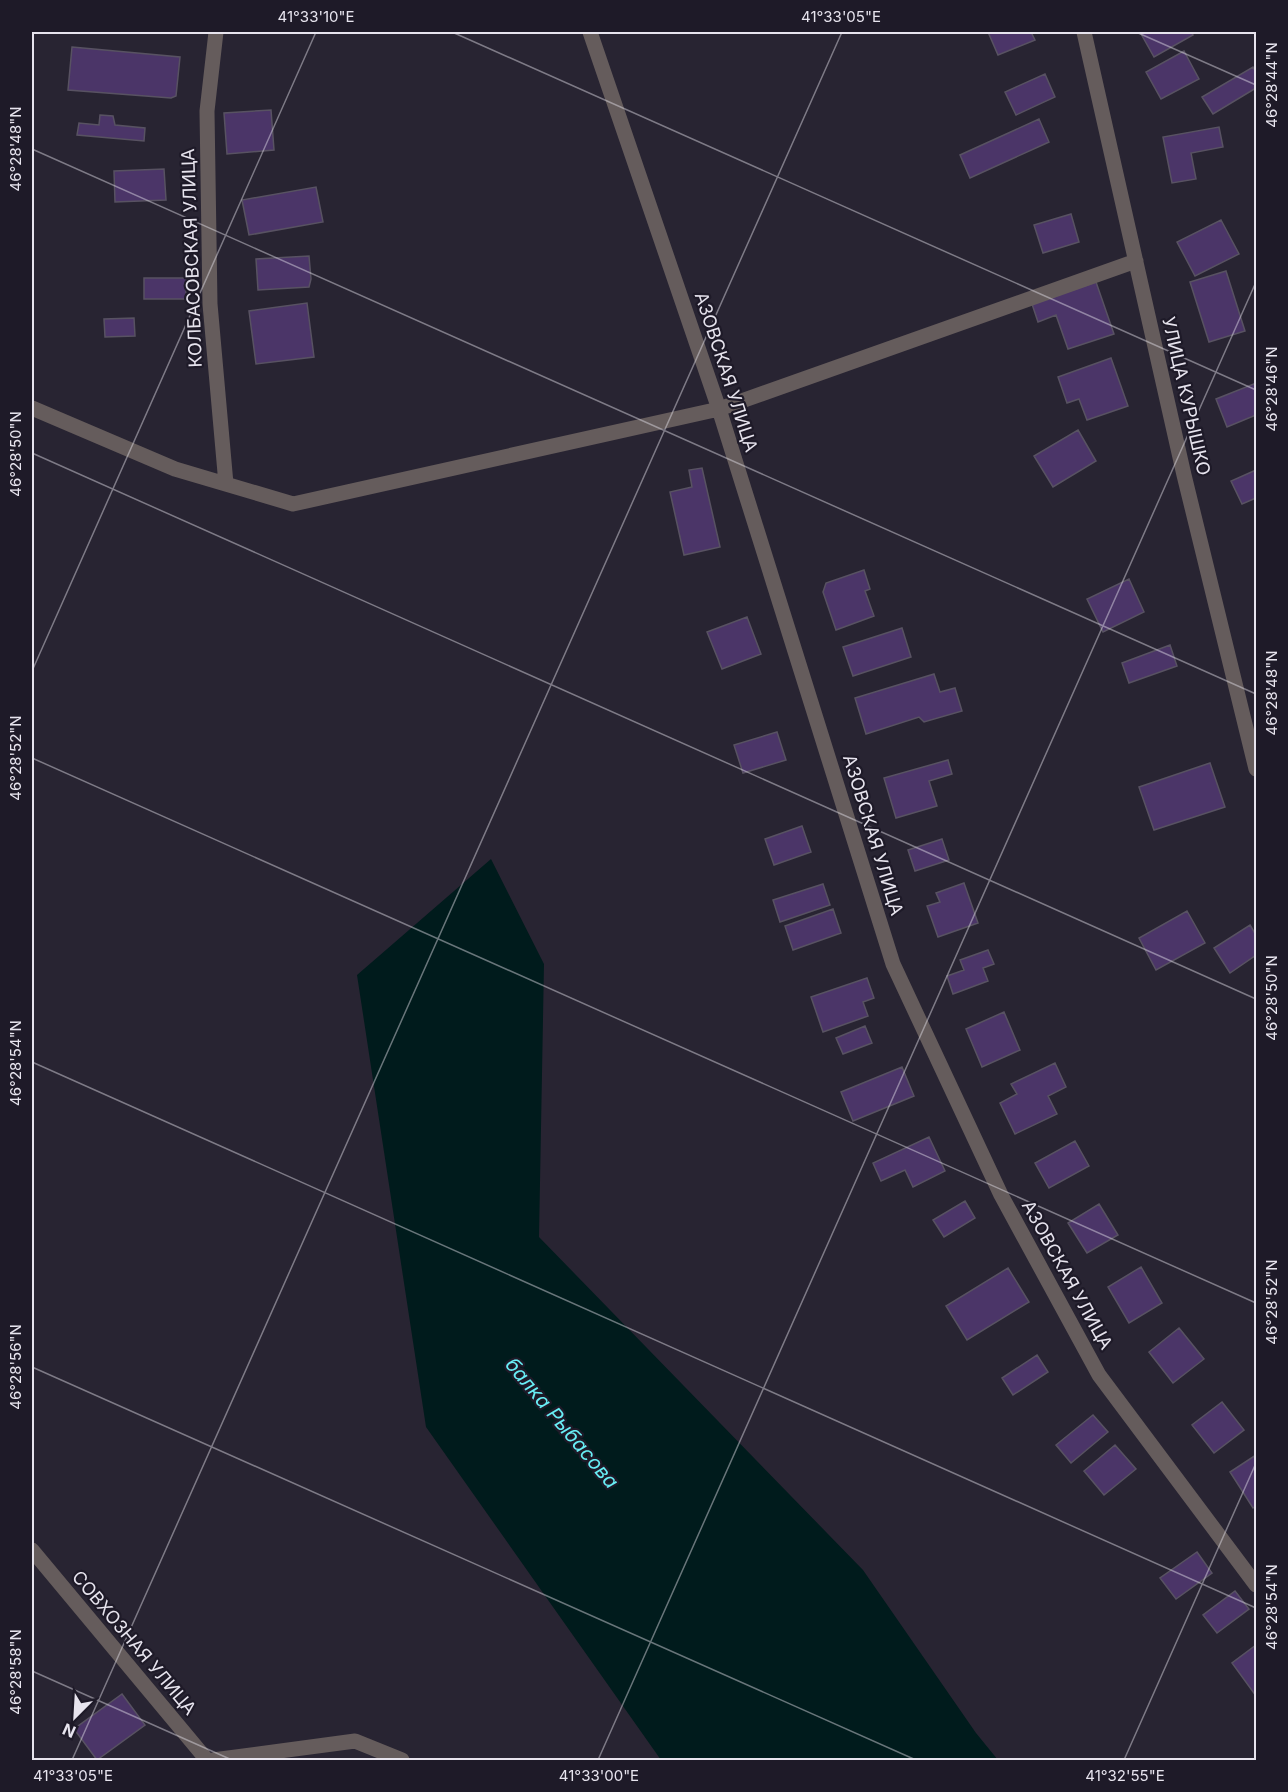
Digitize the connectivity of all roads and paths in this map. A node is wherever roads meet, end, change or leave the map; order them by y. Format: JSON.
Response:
{"nodes":[{"id":1,"x":216,"y":32,"type":"edge"},
{"id":2,"x":590,"y":32,"type":"edge"},
{"id":3,"x":1084,"y":32,"type":"edge"},
{"id":4,"x":1136,"y":261,"type":"junction"},
{"id":5,"x":32,"y":408,"type":"edge"},
{"id":6,"x":718,"y":409,"type":"junction"},
{"id":7,"x":226,"y":484,"type":"junction"},
{"id":8,"x":1257,"y":768,"type":"edge"},
{"id":9,"x":32,"y":1550,"type":"edge"},
{"id":10,"x":1257,"y":1585,"type":"edge"},
{"id":11,"x":207,"y":1761,"type":"edge"},
{"id":12,"x":213,"y":1761,"type":"edge"},
{"id":13,"x":402,"y":1761,"type":"edge"}],
"edges":[{"from":1,"to":7,"type":"street","name":"КОЛБАСОВСКАЯ УЛИЦА"},
{"from":2,"to":6,"type":"street","name":"АЗОВСКАЯ УЛИЦА"},
{"from":3,"to":4,"type":"street","name":"УЛИЦА КУРЫШКО"},
{"from":4,"to":6,"type":"street"},
{"from":4,"to":8,"type":"street","name":"УЛИЦА КУРЫШКО"},
{"from":5,"to":7,"type":"street"},
{"from":6,"to":7,"type":"street"},
{"from":6,"to":10,"type":"street","name":"АЗОВСКАЯ УЛИЦА"},
{"from":9,"to":11,"type":"street","name":"СОВХОЗНАЯ УЛИЦА"},
{"from":12,"to":13,"type":"street"}]}
